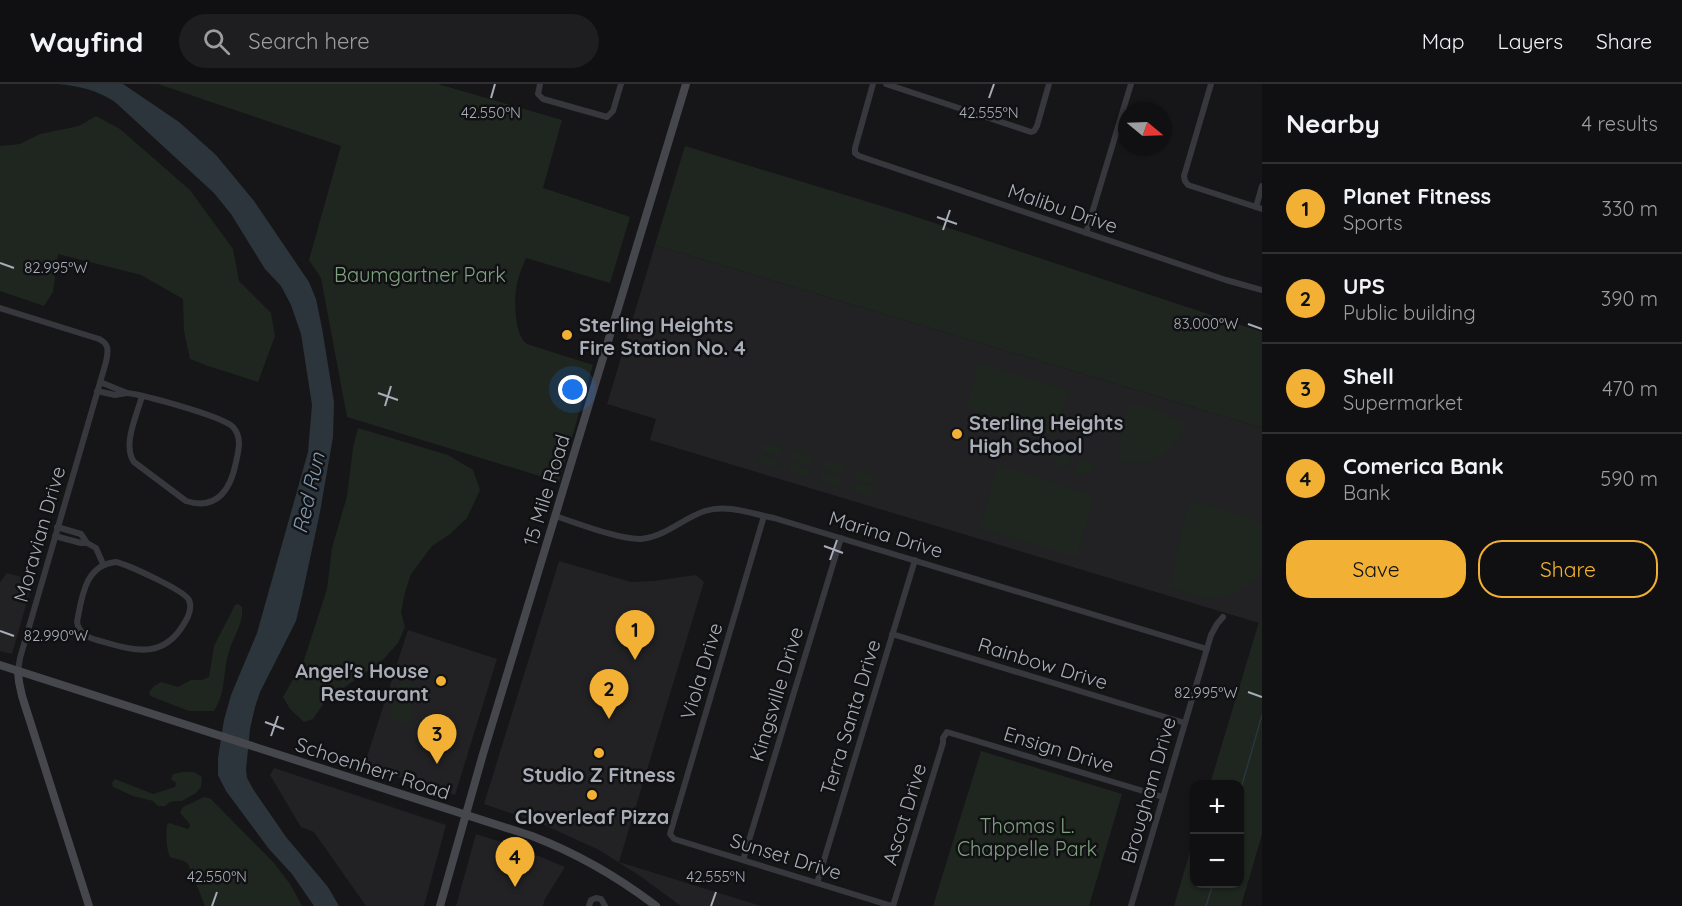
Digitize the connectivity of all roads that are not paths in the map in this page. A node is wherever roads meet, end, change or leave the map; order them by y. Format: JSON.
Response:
{"nodes":[{"id":1,"x":540,"y":84,"type":"edge"},
{"id":2,"x":621,"y":84,"type":"edge"},
{"id":3,"x":686,"y":84,"type":"edge"},
{"id":4,"x":873,"y":84,"type":"edge"},
{"id":5,"x":886,"y":84,"type":"edge"},
{"id":6,"x":1049,"y":84,"type":"edge"},
{"id":7,"x":1131,"y":84,"type":"edge"},
{"id":8,"x":1211,"y":84,"type":"edge"},
{"id":9,"x":1262,"y":186,"type":"edge"},
{"id":10,"x":1259,"y":208,"type":"edge"},
{"id":11,"x":1086,"y":233,"type":"junction"},
{"id":12,"x":1262,"y":290,"type":"edge"},
{"id":13,"x":0,"y":308,"type":"edge"},
{"id":14,"x":100,"y":382,"type":"junction"},
{"id":15,"x":97,"y":391,"type":"junction"},
{"id":16,"x":127,"y":393,"type":"junction"},
{"id":17,"x":142,"y":396,"type":"junction"},
{"id":18,"x":555,"y":516,"type":"junction"},
{"id":19,"x":764,"y":516,"type":"junction"},
{"id":20,"x":57,"y":526,"type":"junction"},
{"id":21,"x":55,"y":536,"type":"junction"},
{"id":22,"x":841,"y":538,"type":"junction"},
{"id":23,"x":87,"y":543,"type":"junction"},
{"id":24,"x":915,"y":560,"type":"junction"},
{"id":25,"x":103,"y":564,"type":"junction"},
{"id":26,"x":1223,"y":616,"type":"dead end"},
{"id":27,"x":892,"y":634,"type":"junction"},
{"id":28,"x":1207,"y":649,"type":"junction"},
{"id":29,"x":0,"y":665,"type":"edge"},
{"id":30,"x":18,"y":671,"type":"junction"},
{"id":31,"x":1185,"y":723,"type":"junction"},
{"id":32,"x":947,"y":732,"type":"joint"},
{"id":33,"x":1163,"y":797,"type":"junction"},
{"id":34,"x":465,"y":815,"type":"junction"},
{"id":35,"x":670,"y":836,"type":"joint"},
{"id":36,"x":743,"y":860,"type":"junction"},
{"id":37,"x":817,"y":883,"type":"junction"},
{"id":38,"x":89,"y":906,"type":"edge"},
{"id":39,"x":440,"y":906,"type":"edge"},
{"id":40,"x":589,"y":906,"type":"edge"},
{"id":41,"x":605,"y":906,"type":"edge"},
{"id":42,"x":656,"y":906,"type":"edge"},
{"id":43,"x":893,"y":906,"type":"edge"},
{"id":44,"x":1131,"y":906,"type":"edge"}],
"edges":[{"from":1,"to":2,"type":"street"},
{"from":3,"to":18,"type":"main road","name":"15 Mile Road"},
{"from":4,"to":11,"type":"street","name":"Malibu Drive"},
{"from":5,"to":6,"type":"street"},
{"from":7,"to":11,"type":"street"},
{"from":8,"to":10,"type":"street"},
{"from":9,"to":10,"type":"street"},
{"from":11,"to":12,"type":"street","name":"Malibu Drive"},
{"from":13,"to":14,"type":"street","name":"Moravian Drive"},
{"from":14,"to":15,"type":"street","name":"Moravian Drive"},
{"from":14,"to":16,"type":"street"},
{"from":15,"to":16,"type":"street"},
{"from":15,"to":20,"type":"street","name":"Moravian Drive"},
{"from":16,"to":17,"type":"street"},
{"from":17,"to":17,"type":"street"},
{"from":18,"to":19,"type":"street","name":"Marina Drive"},
{"from":18,"to":34,"type":"main road","name":"15 Mile Road"},
{"from":19,"to":22,"type":"street","name":"Marina Drive"},
{"from":19,"to":35,"type":"street","name":"Viola Drive"},
{"from":20,"to":21,"type":"street","name":"Moravian Drive"},
{"from":20,"to":23,"type":"street"},
{"from":21,"to":23,"type":"street"},
{"from":21,"to":30,"type":"street","name":"Moravian Drive"},
{"from":22,"to":24,"type":"street","name":"Marina Drive"},
{"from":22,"to":36,"type":"street","name":"Kingsville Drive"},
{"from":23,"to":25,"type":"street"},
{"from":24,"to":27,"type":"street","name":"Terra Santa Drive"},
{"from":24,"to":28,"type":"street","name":"Marina Drive"},
{"from":25,"to":25,"type":"street"},
{"from":26,"to":28,"type":"street","name":"Brougham Drive"},
{"from":27,"to":31,"type":"street","name":"Rainbow Drive"},
{"from":27,"to":37,"type":"street","name":"Terra Santa Drive"},
{"from":28,"to":31,"type":"street","name":"Brougham Drive"},
{"from":29,"to":30,"type":"main road","name":"Schoenherr Road"},
{"from":30,"to":34,"type":"main road","name":"Schoenherr Road"},
{"from":30,"to":38,"type":"main road","name":"Moravian Drive"},
{"from":31,"to":33,"type":"street","name":"Brougham Drive"},
{"from":32,"to":33,"type":"street","name":"Ensign Drive"},
{"from":32,"to":43,"type":"street","name":"Ascot Drive"},
{"from":33,"to":44,"type":"street","name":"Brougham Drive"},
{"from":34,"to":39,"type":"main road","name":"15 Mile Road"},
{"from":34,"to":42,"type":"main road","name":"Schoenherr Road"},
{"from":35,"to":36,"type":"street","name":"Sunset Drive"},
{"from":36,"to":37,"type":"street","name":"Sunset Drive"},
{"from":37,"to":43,"type":"street","name":"Sunset Drive"},
{"from":40,"to":41,"type":"street"}]}
